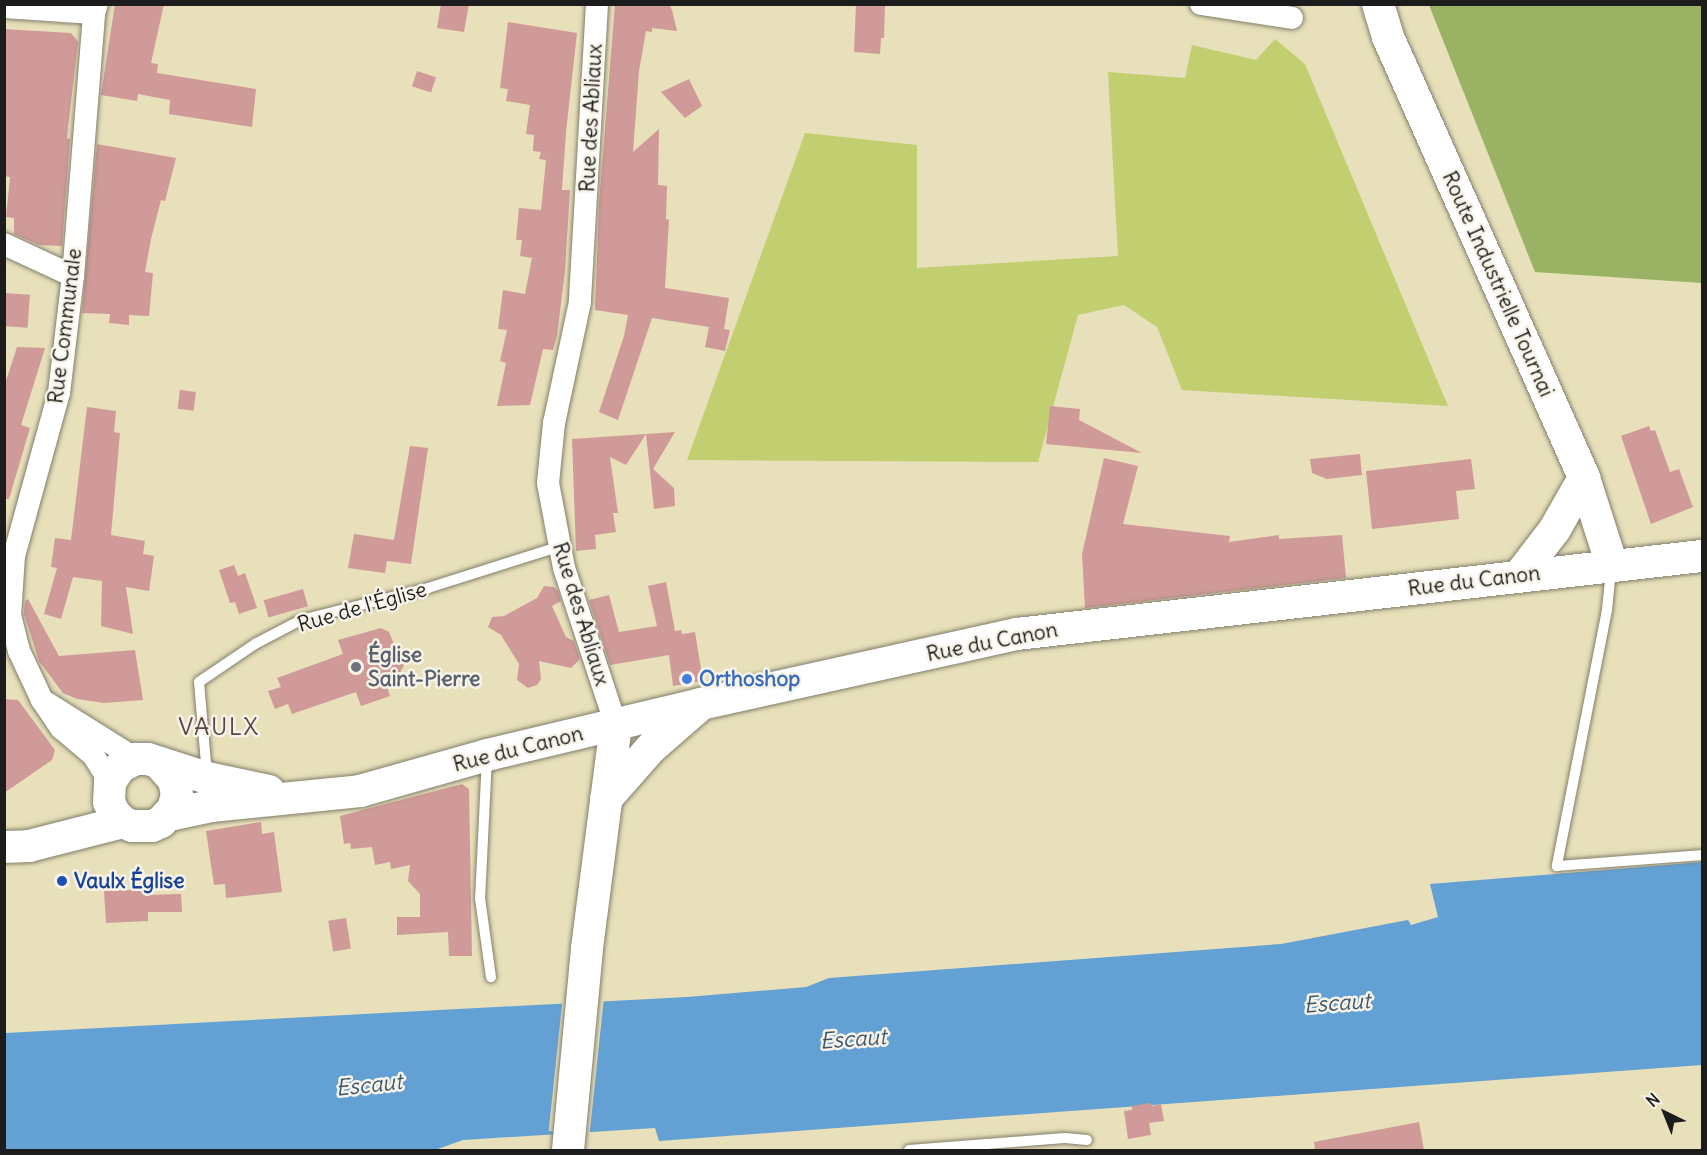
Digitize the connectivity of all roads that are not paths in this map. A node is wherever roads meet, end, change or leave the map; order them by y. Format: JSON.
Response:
{"nodes":[{"id":1,"x":597,"y":4,"type":"edge"},
{"id":2,"x":1201,"y":4,"type":"edge"},
{"id":3,"x":1378,"y":4,"type":"edge"},
{"id":4,"x":4,"y":6,"type":"edge"},
{"id":5,"x":95,"y":9,"type":"edge"},
{"id":6,"x":1292,"y":18,"type":"dead end"},
{"id":7,"x":4,"y":244,"type":"edge"},
{"id":8,"x":73,"y":276,"type":"junction"},
{"id":9,"x":1584,"y":478,"type":"junction"},
{"id":10,"x":558,"y":547,"type":"junction"},
{"id":11,"x":1702,"y":556,"type":"edge"},
{"id":12,"x":1612,"y":565,"type":"junction"},
{"id":13,"x":1519,"y":576,"type":"junction"},
{"id":14,"x":12,"y":653,"type":"edge"},
{"id":15,"x":42,"y":700,"type":"junction"},
{"id":16,"x":700,"y":704,"type":"junction"},
{"id":17,"x":616,"y":725,"type":"junction"},
{"id":18,"x":487,"y":755,"type":"junction"},
{"id":19,"x":148,"y":761,"type":"junction"},
{"id":20,"x":207,"y":778,"type":"junction"},
{"id":21,"x":294,"y":797,"type":"junction"},
{"id":22,"x":606,"y":799,"type":"junction"},
{"id":23,"x":114,"y":800,"type":"junction"},
{"id":24,"x":169,"y":816,"type":"junction"},
{"id":25,"x":4,"y":845,"type":"edge"},
{"id":26,"x":1702,"y":855,"type":"edge"},
{"id":27,"x":491,"y":977,"type":"dead end"},
{"id":28,"x":1087,"y":1140,"type":"dead end"},
{"id":29,"x":568,"y":1150,"type":"edge"},
{"id":30,"x":909,"y":1150,"type":"edge"}],
"edges":[{"from":1,"to":10,"type":"street","name":"Rue des Abliaux"},
{"from":2,"to":6,"type":"street"},
{"from":3,"to":9,"type":"main road","name":"Route Industrielle Tournai"},
{"from":4,"to":5,"type":"street"},
{"from":5,"to":8,"type":"street","name":"Rue Communale"},
{"from":7,"to":8,"type":"street"},
{"from":8,"to":14,"type":"street","name":"Rue Communale"},
{"from":9,"to":12,"type":"main road","name":"Route Industrielle Tournai"},
{"from":9,"to":13,"type":"main road"},
{"from":10,"to":17,"type":"street","name":"Rue des Abliaux"},
{"from":10,"to":20,"type":"lane","name":"Rue de l'Église"},
{"from":11,"to":12,"type":"main road","name":"Rue du Canon"},
{"from":12,"to":13,"type":"main road","name":"Rue du Canon"},
{"from":12,"to":26,"type":"lane"},
{"from":13,"to":16,"type":"main road","name":"Rue du Canon"},
{"from":14,"to":15,"type":"street","name":"Rue Communale"},
{"from":15,"to":19,"type":"street"},
{"from":15,"to":23,"type":"street","name":"Rue Communale"},
{"from":16,"to":17,"type":"main road","name":"Rue du Canon"},
{"from":16,"to":22,"type":"main road"},
{"from":17,"to":18,"type":"main road","name":"Rue du Canon"},
{"from":17,"to":22,"type":"main road","name":"Rue des Abliaux"},
{"from":18,"to":21,"type":"main road","name":"Rue du Canon"},
{"from":18,"to":27,"type":"lane"},
{"from":19,"to":20,"type":"main road"},
{"from":19,"to":23,"type":"main road"},
{"from":19,"to":24,"type":"main road"},
{"from":20,"to":21,"type":"main road"},
{"from":21,"to":24,"type":"main road","name":"Rue du Canon"},
{"from":22,"to":29,"type":"main road","name":"Rue des Abliaux"},
{"from":23,"to":24,"type":"main road"},
{"from":23,"to":25,"type":"main road"},
{"from":28,"to":30,"type":"lane"}]}
